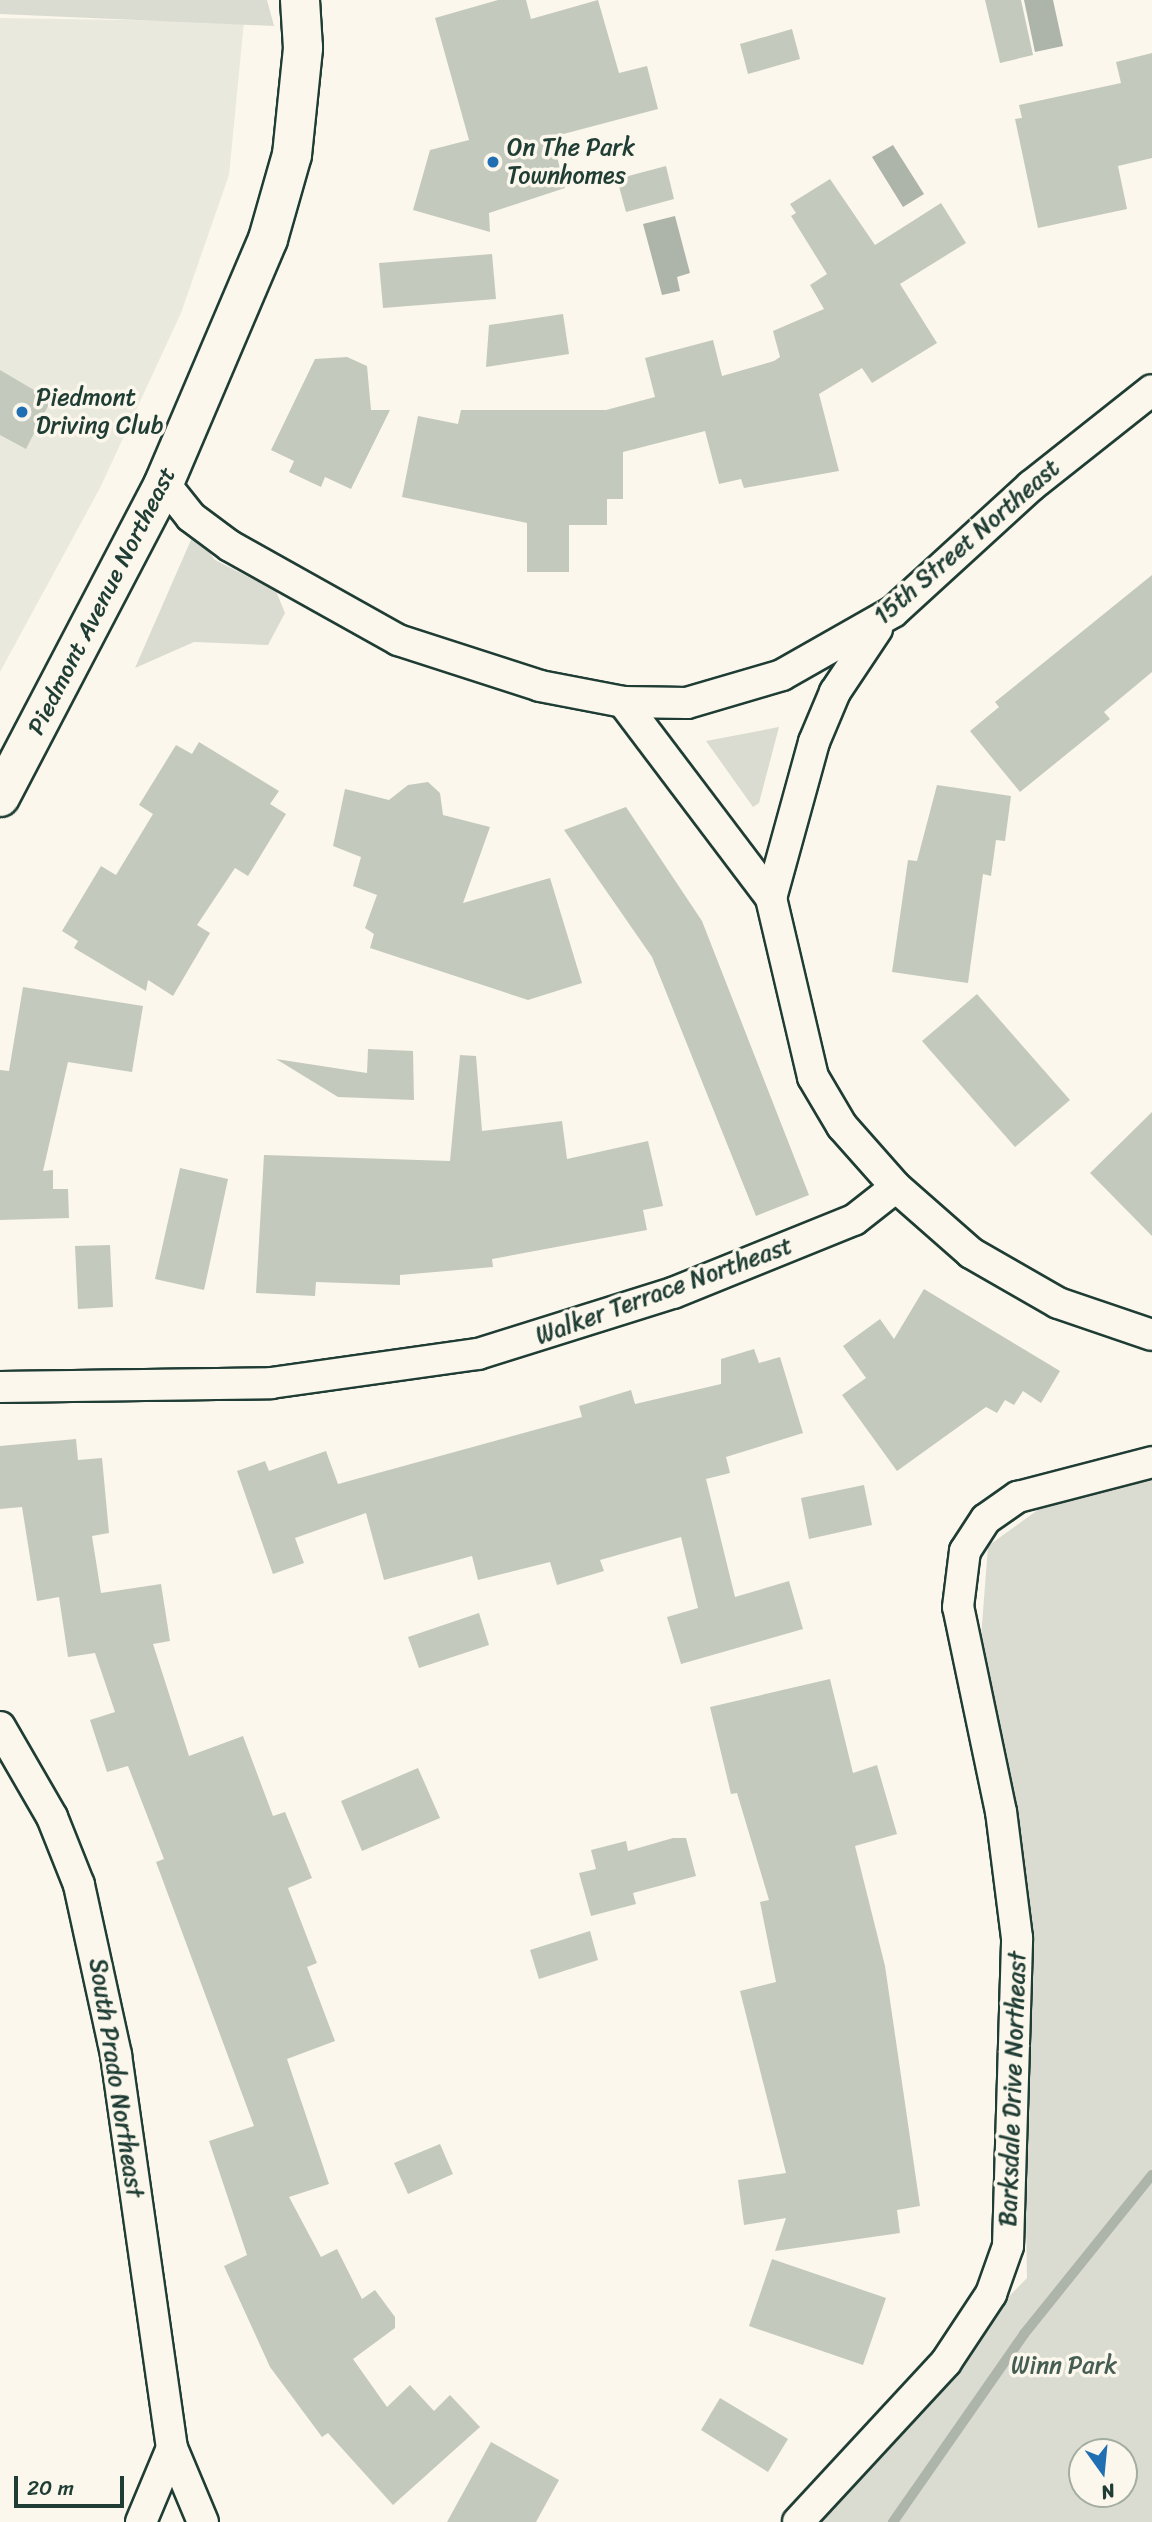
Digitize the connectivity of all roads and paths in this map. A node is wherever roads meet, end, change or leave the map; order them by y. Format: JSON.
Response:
{"nodes":[{"id":1,"x":300,"y":0,"type":"edge"},
{"id":2,"x":1152,"y":390,"type":"edge"},
{"id":3,"x":164,"y":483,"type":"junction"},
{"id":4,"x":893,"y":612,"type":"junction"},
{"id":5,"x":623,"y":702,"type":"junction"},
{"id":6,"x":0,"y":797,"type":"edge"},
{"id":7,"x":771,"y":898,"type":"junction"},
{"id":8,"x":896,"y":1187,"type":"junction"},
{"id":9,"x":1152,"y":1335,"type":"edge"},
{"id":10,"x":0,"y":1387,"type":"edge"},
{"id":11,"x":1152,"y":1462,"type":"edge"},
{"id":12,"x":0,"y":1727,"type":"edge"},
{"id":13,"x":172,"y":2448,"type":"junction"},
{"id":14,"x":141,"y":2522,"type":"edge"},
{"id":15,"x":203,"y":2522,"type":"edge"},
{"id":16,"x":798,"y":2522,"type":"edge"}],
"edges":[{"from":1,"to":3,"type":"main road","name":"Piedmont Avenue Northeast"},
{"from":2,"to":4,"type":"street","name":"15th Street Northeast"},
{"from":3,"to":5,"type":"street","name":"15th Street Northeast"},
{"from":3,"to":6,"type":"main road","name":"Piedmont Avenue Northeast"},
{"from":4,"to":5,"type":"street","name":"15th Street Northeast"},
{"from":4,"to":7,"type":"street"},
{"from":5,"to":7,"type":"street"},
{"from":7,"to":8,"type":"street"},
{"from":8,"to":9,"type":"street"},
{"from":8,"to":10,"type":"street","name":"Walker Terrace Northeast"},
{"from":11,"to":16,"type":"street","name":"Barksdale Drive Northeast"},
{"from":12,"to":13,"type":"street","name":"South Prado Northeast"},
{"from":13,"to":14,"type":"street"},
{"from":13,"to":15,"type":"street","name":"South Prado Northeast"}]}
